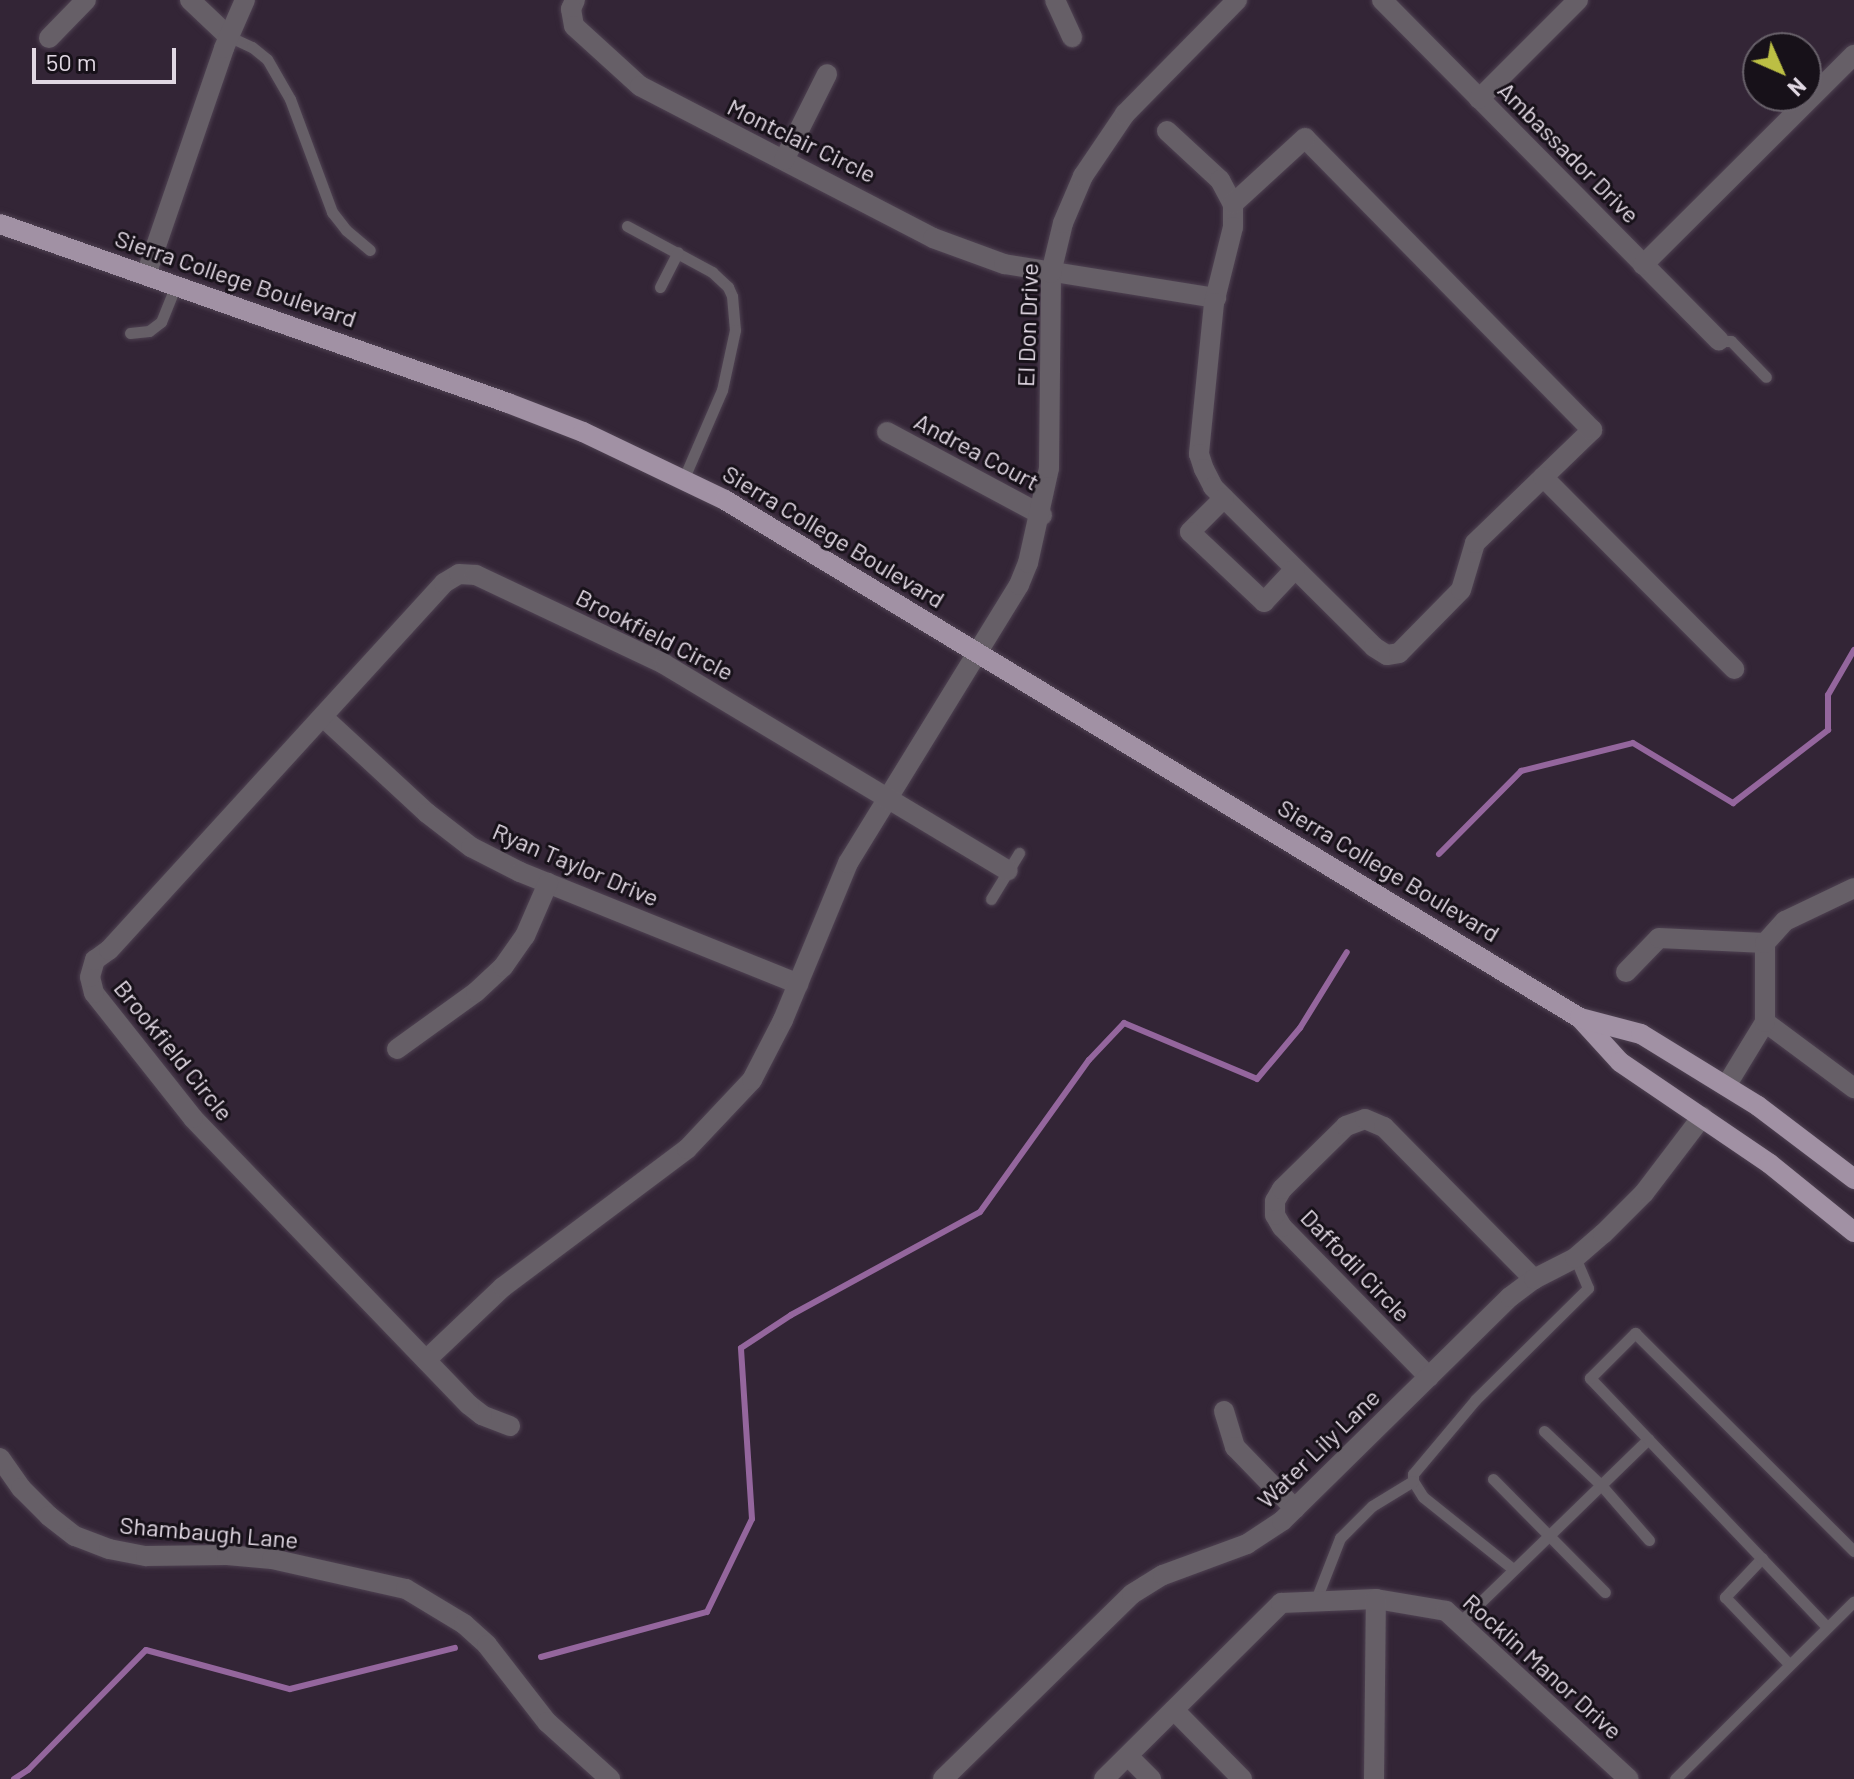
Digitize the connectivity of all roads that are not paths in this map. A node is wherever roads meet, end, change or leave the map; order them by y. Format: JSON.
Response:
{"nodes":[{"id":1,"x":86,"y":0,"type":"edge"},
{"id":2,"x":190,"y":0,"type":"edge"},
{"id":3,"x":245,"y":0,"type":"edge"},
{"id":4,"x":575,"y":0,"type":"edge"},
{"id":5,"x":1055,"y":0,"type":"edge"},
{"id":6,"x":1237,"y":0,"type":"edge"},
{"id":7,"x":1382,"y":0,"type":"edge"},
{"id":8,"x":1578,"y":0,"type":"edge"},
{"id":9,"x":228,"y":36,"type":"junction"},
{"id":10,"x":1072,"y":37,"type":"dead end"},
{"id":11,"x":49,"y":38,"type":"dead end"},
{"id":12,"x":1854,"y":55,"type":"edge"},
{"id":13,"x":827,"y":74,"type":"dead end"},
{"id":14,"x":1479,"y":99,"type":"junction"},
{"id":15,"x":1167,"y":131,"type":"dead end"},
{"id":16,"x":784,"y":160,"type":"junction"},
{"id":17,"x":1233,"y":204,"type":"junction"},
{"id":18,"x":0,"y":224,"type":"edge"},
{"id":19,"x":627,"y":226,"type":"dead end"},
{"id":20,"x":370,"y":250,"type":"dead end"},
{"id":21,"x":678,"y":252,"type":"junction"},
{"id":22,"x":1643,"y":265,"type":"junction"},
{"id":23,"x":1051,"y":273,"type":"junction"},
{"id":24,"x":146,"y":275,"type":"junction"},
{"id":25,"x":176,"y":285,"type":"junction"},
{"id":26,"x":660,"y":287,"type":"dead end"},
{"id":27,"x":1216,"y":298,"type":"junction"},
{"id":28,"x":130,"y":333,"type":"dead end"},
{"id":29,"x":1719,"y":341,"type":"joint"},
{"id":30,"x":1766,"y":377,"type":"dead end"},
{"id":31,"x":887,"y":432,"type":"dead end"},
{"id":32,"x":1543,"y":477,"type":"junction"},
{"id":33,"x":684,"y":478,"type":"junction"},
{"id":34,"x":1224,"y":498,"type":"junction"},
{"id":35,"x":1042,"y":515,"type":"junction"},
{"id":36,"x":1295,"y":569,"type":"junction"},
{"id":37,"x":978,"y":651,"type":"junction"},
{"id":38,"x":1734,"y":669,"type":"dead end"},
{"id":39,"x":323,"y":717,"type":"junction"},
{"id":40,"x":887,"y":798,"type":"junction"},
{"id":41,"x":1019,"y":853,"type":"dead end"},
{"id":42,"x":1008,"y":871,"type":"junction"},
{"id":43,"x":548,"y":883,"type":"junction"},
{"id":44,"x":1854,"y":888,"type":"edge"},
{"id":45,"x":991,"y":899,"type":"dead end"},
{"id":46,"x":1765,"y":943,"type":"junction"},
{"id":47,"x":1626,"y":972,"type":"dead end"},
{"id":48,"x":798,"y":984,"type":"junction"},
{"id":49,"x":1580,"y":1018,"type":"junction"},
{"id":50,"x":1765,"y":1022,"type":"junction"},
{"id":51,"x":397,"y":1049,"type":"dead end"},
{"id":52,"x":1726,"y":1086,"type":"junction"},
{"id":53,"x":1854,"y":1088,"type":"edge"},
{"id":54,"x":1702,"y":1117,"type":"junction"},
{"id":55,"x":1854,"y":1179,"type":"edge"},
{"id":56,"x":1854,"y":1232,"type":"edge"},
{"id":57,"x":1575,"y":1258,"type":"junction"},
{"id":58,"x":1534,"y":1279,"type":"junction"},
{"id":59,"x":426,"y":1360,"type":"junction"},
{"id":60,"x":1429,"y":1377,"type":"junction"},
{"id":61,"x":1224,"y":1411,"type":"dead end"},
{"id":62,"x":510,"y":1426,"type":"dead end"},
{"id":63,"x":1544,"y":1431,"type":"dead end"},
{"id":64,"x":1648,"y":1439,"type":"junction"},
{"id":65,"x":0,"y":1458,"type":"edge"},
{"id":66,"x":1493,"y":1479,"type":"dead end"},
{"id":67,"x":1413,"y":1481,"type":"junction"},
{"id":68,"x":1601,"y":1485,"type":"junction"},
{"id":69,"x":1295,"y":1509,"type":"junction"},
{"id":70,"x":1550,"y":1534,"type":"junction"},
{"id":71,"x":1649,"y":1540,"type":"dead end"},
{"id":72,"x":1854,"y":1551,"type":"edge"},
{"id":73,"x":1762,"y":1558,"type":"junction"},
{"id":74,"x":1513,"y":1569,"type":"junction"},
{"id":75,"x":1605,"y":1592,"type":"dead end"},
{"id":76,"x":1376,"y":1599,"type":"junction"},
{"id":77,"x":1854,"y":1601,"type":"edge"},
{"id":78,"x":1315,"y":1602,"type":"junction"},
{"id":79,"x":1459,"y":1623,"type":"junction"},
{"id":80,"x":1827,"y":1627,"type":"junction"},
{"id":81,"x":1789,"y":1664,"type":"junction"},
{"id":82,"x":1174,"y":1710,"type":"junction"},
{"id":83,"x":1128,"y":1756,"type":"junction"},
{"id":84,"x":610,"y":1779,"type":"edge"},
{"id":85,"x":943,"y":1779,"type":"edge"},
{"id":86,"x":1104,"y":1779,"type":"edge"},
{"id":87,"x":1151,"y":1779,"type":"edge"},
{"id":88,"x":1242,"y":1779,"type":"edge"},
{"id":89,"x":1374,"y":1779,"type":"edge"},
{"id":90,"x":1629,"y":1779,"type":"edge"},
{"id":91,"x":1675,"y":1779,"type":"edge"}],
"edges":[{"from":1,"to":11,"type":"street"},
{"from":2,"to":9,"type":"street"},
{"from":3,"to":9,"type":"street"},
{"from":4,"to":16,"type":"street","name":"Montclair Circle"},
{"from":5,"to":10,"type":"street"},
{"from":6,"to":23,"type":"street","name":"El Don Drive"},
{"from":7,"to":14,"type":"street","name":"Ambassador Drive"},
{"from":8,"to":14,"type":"street"},
{"from":9,"to":20,"type":"lane"},
{"from":9,"to":24,"type":"street"},
{"from":12,"to":22,"type":"street"},
{"from":13,"to":16,"type":"street"},
{"from":14,"to":22,"type":"street","name":"Ambassador Drive"},
{"from":15,"to":17,"type":"street"},
{"from":16,"to":23,"type":"street","name":"Montclair Circle"},
{"from":17,"to":27,"type":"street"},
{"from":17,"to":32,"type":"street"},
{"from":18,"to":24,"type":"main road","name":"Sierra College Boulevard"},
{"from":19,"to":21,"type":"lane"},
{"from":21,"to":26,"type":"lane"},
{"from":21,"to":33,"type":"lane"},
{"from":22,"to":29,"type":"street","name":"Ambassador Drive"},
{"from":23,"to":27,"type":"street","name":"Montclair Circle"},
{"from":23,"to":35,"type":"street","name":"El Don Drive"},
{"from":24,"to":25,"type":"main road","name":"Sierra College Boulevard"},
{"from":25,"to":28,"type":"lane"},
{"from":25,"to":33,"type":"main road","name":"Sierra College Boulevard"},
{"from":27,"to":34,"type":"street"},
{"from":29,"to":30,"type":"lane"},
{"from":31,"to":35,"type":"street","name":"Andrea Court"},
{"from":32,"to":36,"type":"street"},
{"from":32,"to":38,"type":"street"},
{"from":33,"to":37,"type":"main road","name":"Sierra College Boulevard"},
{"from":34,"to":36,"type":"street"},
{"from":34,"to":36,"type":"street"},
{"from":35,"to":37,"type":"street","name":"El Don Drive"},
{"from":37,"to":40,"type":"street"},
{"from":37,"to":49,"type":"main road","name":"Sierra College Boulevard"},
{"from":39,"to":40,"type":"street","name":"Brookfield Circle"},
{"from":39,"to":43,"type":"street","name":"Ryan Taylor Drive"},
{"from":39,"to":59,"type":"street","name":"Brookfield Circle"},
{"from":40,"to":42,"type":"street","name":"Brookfield Circle"},
{"from":40,"to":48,"type":"street"},
{"from":41,"to":42,"type":"lane"},
{"from":42,"to":45,"type":"lane"},
{"from":43,"to":48,"type":"street","name":"Ryan Taylor Drive"},
{"from":43,"to":51,"type":"street"},
{"from":44,"to":46,"type":"street"},
{"from":46,"to":47,"type":"street"},
{"from":46,"to":50,"type":"street"},
{"from":48,"to":59,"type":"street"},
{"from":49,"to":52,"type":"main road","name":"Sierra College Boulevard"},
{"from":49,"to":54,"type":"main road","name":"Sierra College Boulevard"},
{"from":50,"to":52,"type":"street"},
{"from":50,"to":53,"type":"street"},
{"from":52,"to":55,"type":"main road","name":"Sierra College Boulevard"},
{"from":54,"to":56,"type":"main road","name":"Sierra College Boulevard"},
{"from":54,"to":57,"type":"street","name":"Water Lily Lane"},
{"from":57,"to":58,"type":"street","name":"Water Lily Lane"},
{"from":57,"to":67,"type":"lane"},
{"from":58,"to":60,"type":"street","name":"Water Lily Lane"},
{"from":58,"to":60,"type":"street","name":"Daffodil Circle"},
{"from":59,"to":62,"type":"street","name":"Brookfield Circle"},
{"from":60,"to":69,"type":"street","name":"Water Lily Lane"},
{"from":61,"to":69,"type":"street"},
{"from":63,"to":68,"type":"lane"},
{"from":64,"to":68,"type":"lane"},
{"from":64,"to":72,"type":"lane"},
{"from":64,"to":73,"type":"lane"},
{"from":65,"to":84,"type":"street","name":"Shambaugh Lane"},
{"from":66,"to":70,"type":"lane"},
{"from":67,"to":74,"type":"lane"},
{"from":67,"to":78,"type":"lane"},
{"from":68,"to":70,"type":"lane"},
{"from":68,"to":71,"type":"lane"},
{"from":69,"to":85,"type":"street","name":"Water Lily Lane"},
{"from":70,"to":74,"type":"lane"},
{"from":70,"to":75,"type":"lane"},
{"from":73,"to":80,"type":"lane"},
{"from":73,"to":81,"type":"lane"},
{"from":74,"to":79,"type":"lane"},
{"from":76,"to":78,"type":"street","name":"Rocklin Manor Drive"},
{"from":76,"to":79,"type":"street","name":"Rocklin Manor Drive"},
{"from":76,"to":89,"type":"street"},
{"from":77,"to":80,"type":"lane"},
{"from":78,"to":82,"type":"street","name":"Rocklin Manor Drive"},
{"from":79,"to":90,"type":"street","name":"Rocklin Manor Drive"},
{"from":80,"to":81,"type":"lane"},
{"from":81,"to":91,"type":"lane"},
{"from":82,"to":83,"type":"street","name":"Rocklin Manor Drive"},
{"from":82,"to":88,"type":"street"},
{"from":83,"to":86,"type":"street","name":"Rocklin Manor Drive"},
{"from":83,"to":87,"type":"street"}]}
